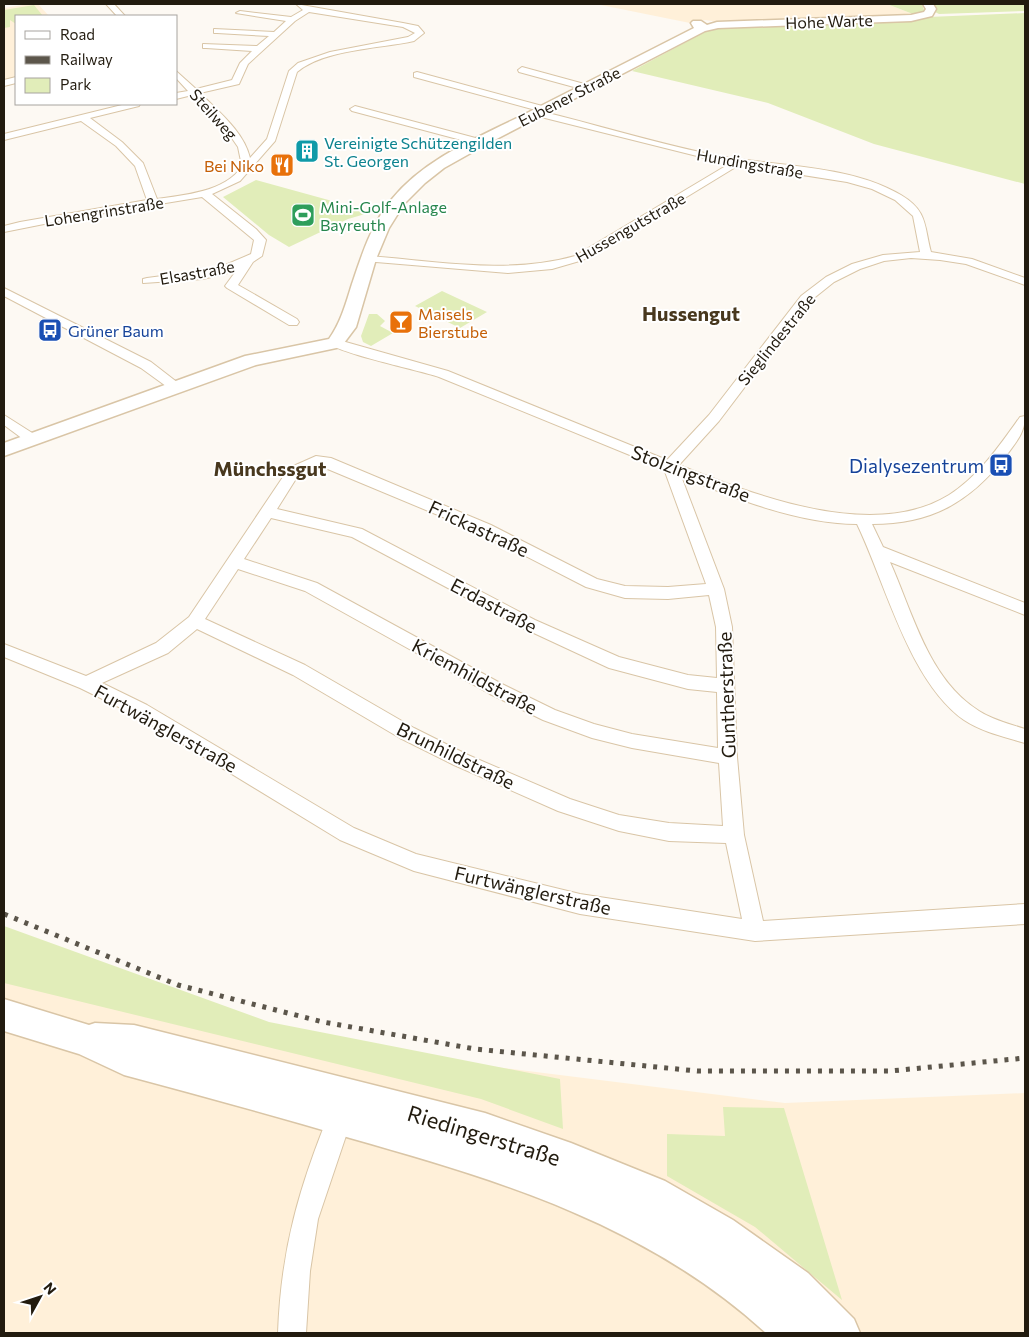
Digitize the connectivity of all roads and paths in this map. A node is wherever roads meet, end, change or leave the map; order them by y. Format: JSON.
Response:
{"nodes":[{"id":1,"x":4,"y":4,"type":"edge"},
{"id":2,"x":8,"y":4,"type":"edge"},
{"id":3,"x":110,"y":4,"type":"edge"},
{"id":4,"x":300,"y":4,"type":"edge"},
{"id":5,"x":928,"y":4,"type":"edge"},
{"id":6,"x":308,"y":10,"type":"junction"},
{"id":7,"x":240,"y":13,"type":"dead end"},
{"id":8,"x":121,"y":15,"type":"edge"},
{"id":9,"x":292,"y":19,"type":"junction"},
{"id":10,"x":702,"y":28,"type":"joint"},
{"id":11,"x":217,"y":31,"type":"dead end"},
{"id":12,"x":276,"y":34,"type":"junction"},
{"id":13,"x":206,"y":46,"type":"dead end"},
{"id":14,"x":260,"y":49,"type":"junction"},
{"id":15,"x":522,"y":70,"type":"dead end"},
{"id":16,"x":178,"y":75,"type":"edge"},
{"id":17,"x":417,"y":75,"type":"dead end"},
{"id":18,"x":585,"y":87,"type":"junction"},
{"id":19,"x":194,"y":92,"type":"junction"},
{"id":20,"x":178,"y":96,"type":"edge"},
{"id":21,"x":132,"y":105,"type":"edge"},
{"id":22,"x":355,"y":109,"type":"dead end"},
{"id":23,"x":539,"y":111,"type":"junction"},
{"id":24,"x":82,"y":117,"type":"junction"},
{"id":25,"x":4,"y":137,"type":"edge"},
{"id":26,"x":480,"y":142,"type":"junction"},
{"id":27,"x":736,"y":163,"type":"junction"},
{"id":28,"x":247,"y":166,"type":"junction"},
{"id":29,"x":204,"y":193,"type":"junction"},
{"id":30,"x":153,"y":202,"type":"junction"},
{"id":31,"x":4,"y":229,"type":"edge"},
{"id":32,"x":926,"y":255,"type":"junction"},
{"id":33,"x":368,"y":259,"type":"junction"},
{"id":34,"x":248,"y":262,"type":"junction"},
{"id":35,"x":147,"y":281,"type":"dead end"},
{"id":36,"x":1025,"y":282,"type":"edge"},
{"id":37,"x":4,"y":291,"type":"edge"},
{"id":38,"x":293,"y":322,"type":"dead end"},
{"id":39,"x":335,"y":343,"type":"junction"},
{"id":40,"x":175,"y":386,"type":"junction"},
{"id":41,"x":4,"y":418,"type":"edge"},
{"id":42,"x":1025,"y":420,"type":"edge"},
{"id":43,"x":32,"y":439,"type":"junction"},
{"id":44,"x":4,"y":450,"type":"edge"},
{"id":45,"x":670,"y":466,"type":"junction"},
{"id":46,"x":267,"y":512,"type":"junction"},
{"id":47,"x":862,"y":519,"type":"junction"},
{"id":48,"x":878,"y":551,"type":"junction"},
{"id":49,"x":234,"y":562,"type":"junction"},
{"id":50,"x":716,"y":589,"type":"junction"},
{"id":51,"x":1025,"y":609,"type":"edge"},
{"id":52,"x":196,"y":621,"type":"junction"},
{"id":53,"x":4,"y":650,"type":"edge"},
{"id":54,"x":86,"y":683,"type":"junction"},
{"id":55,"x":726,"y":686,"type":"junction"},
{"id":56,"x":1025,"y":736,"type":"edge"},
{"id":57,"x":728,"y":757,"type":"junction"},
{"id":58,"x":734,"y":835,"type":"junction"},
{"id":59,"x":1025,"y":914,"type":"edge"},
{"id":60,"x":755,"y":931,"type":"junction"},
{"id":61,"x":4,"y":1015,"type":"edge"},
{"id":62,"x":83,"y":1039,"type":"junction"},
{"id":63,"x":340,"y":1118,"type":"junction"},
{"id":64,"x":292,"y":1333,"type":"edge"},
{"id":65,"x":795,"y":1333,"type":"edge"},
{"id":66,"x":840,"y":1333,"type":"edge"}],
"edges":[{"from":1,"to":2,"type":"street"},
{"from":3,"to":8,"type":"street"},
{"from":4,"to":6,"type":"street"},
{"from":5,"to":10,"type":"street","name":"Hohe Warte"},
{"from":6,"to":9,"type":"street"},
{"from":6,"to":28,"type":"street"},
{"from":7,"to":9,"type":"street"},
{"from":9,"to":12,"type":"street"},
{"from":10,"to":18,"type":"street","name":"Eubener Straße"},
{"from":11,"to":12,"type":"street"},
{"from":12,"to":14,"type":"street"},
{"from":13,"to":14,"type":"street"},
{"from":14,"to":19,"type":"street"},
{"from":15,"to":18,"type":"street"},
{"from":16,"to":19,"type":"street","name":"Steilweg"},
{"from":17,"to":23,"type":"street","name":"Hundingstraße"},
{"from":18,"to":23,"type":"street","name":"Eubener Straße"},
{"from":19,"to":20,"type":"street"},
{"from":19,"to":28,"type":"street","name":"Steilweg"},
{"from":21,"to":24,"type":"street"},
{"from":22,"to":26,"type":"street"},
{"from":23,"to":26,"type":"street","name":"Eubener Straße"},
{"from":23,"to":27,"type":"street","name":"Hundingstraße"},
{"from":24,"to":25,"type":"street"},
{"from":24,"to":30,"type":"street"},
{"from":26,"to":33,"type":"street","name":"Eubener Straße"},
{"from":27,"to":32,"type":"street","name":"Hundingstraße"},
{"from":27,"to":33,"type":"street","name":"Hussengutstraße"},
{"from":28,"to":29,"type":"street"},
{"from":29,"to":30,"type":"street","name":"Lohengrinstraße"},
{"from":29,"to":34,"type":"street","name":"Elsastraße"},
{"from":30,"to":31,"type":"street","name":"Lohengrinstraße"},
{"from":32,"to":36,"type":"street","name":"Sieglindestraße"},
{"from":32,"to":45,"type":"street","name":"Sieglindestraße"},
{"from":33,"to":39,"type":"street","name":"Eubener Straße"},
{"from":34,"to":35,"type":"street","name":"Elsastraße"},
{"from":34,"to":38,"type":"street","name":"Elsastraße"},
{"from":37,"to":40,"type":"street"},
{"from":39,"to":40,"type":"street"},
{"from":39,"to":45,"type":"street","name":"Stolzingstraße"},
{"from":40,"to":43,"type":"street"},
{"from":41,"to":43,"type":"street"},
{"from":42,"to":47,"type":"street","name":"Stolzingstraße"},
{"from":43,"to":44,"type":"street"},
{"from":45,"to":47,"type":"street","name":"Stolzingstraße"},
{"from":45,"to":50,"type":"street","name":"Guntherstraße"},
{"from":46,"to":49,"type":"street","name":"Furtwänglerstraße"},
{"from":46,"to":50,"type":"street","name":"Frickastraße"},
{"from":46,"to":55,"type":"street","name":"Erdastraße"},
{"from":47,"to":48,"type":"street"},
{"from":48,"to":51,"type":"street"},
{"from":48,"to":56,"type":"street"},
{"from":49,"to":52,"type":"street","name":"Furtwänglerstraße"},
{"from":49,"to":57,"type":"street","name":"Kriemhildstraße"},
{"from":50,"to":55,"type":"street","name":"Guntherstraße"},
{"from":52,"to":54,"type":"street","name":"Furtwänglerstraße"},
{"from":52,"to":58,"type":"street","name":"Brunhildstraße"},
{"from":53,"to":54,"type":"street","name":"Furtwänglerstraße"},
{"from":54,"to":60,"type":"street","name":"Furtwänglerstraße"},
{"from":55,"to":57,"type":"street","name":"Guntherstraße"},
{"from":57,"to":58,"type":"street","name":"Guntherstraße"},
{"from":58,"to":60,"type":"street","name":"Guntherstraße"},
{"from":59,"to":60,"type":"street","name":"Furtwänglerstraße"},
{"from":61,"to":62,"type":"street","name":"Riedingerstraße"},
{"from":62,"to":63,"type":"street","name":"Riedingerstraße"},
{"from":62,"to":66,"type":"street","name":"Riedingerstraße"},
{"from":63,"to":64,"type":"street"},
{"from":63,"to":65,"type":"street","name":"Riedingerstraße"}]}
